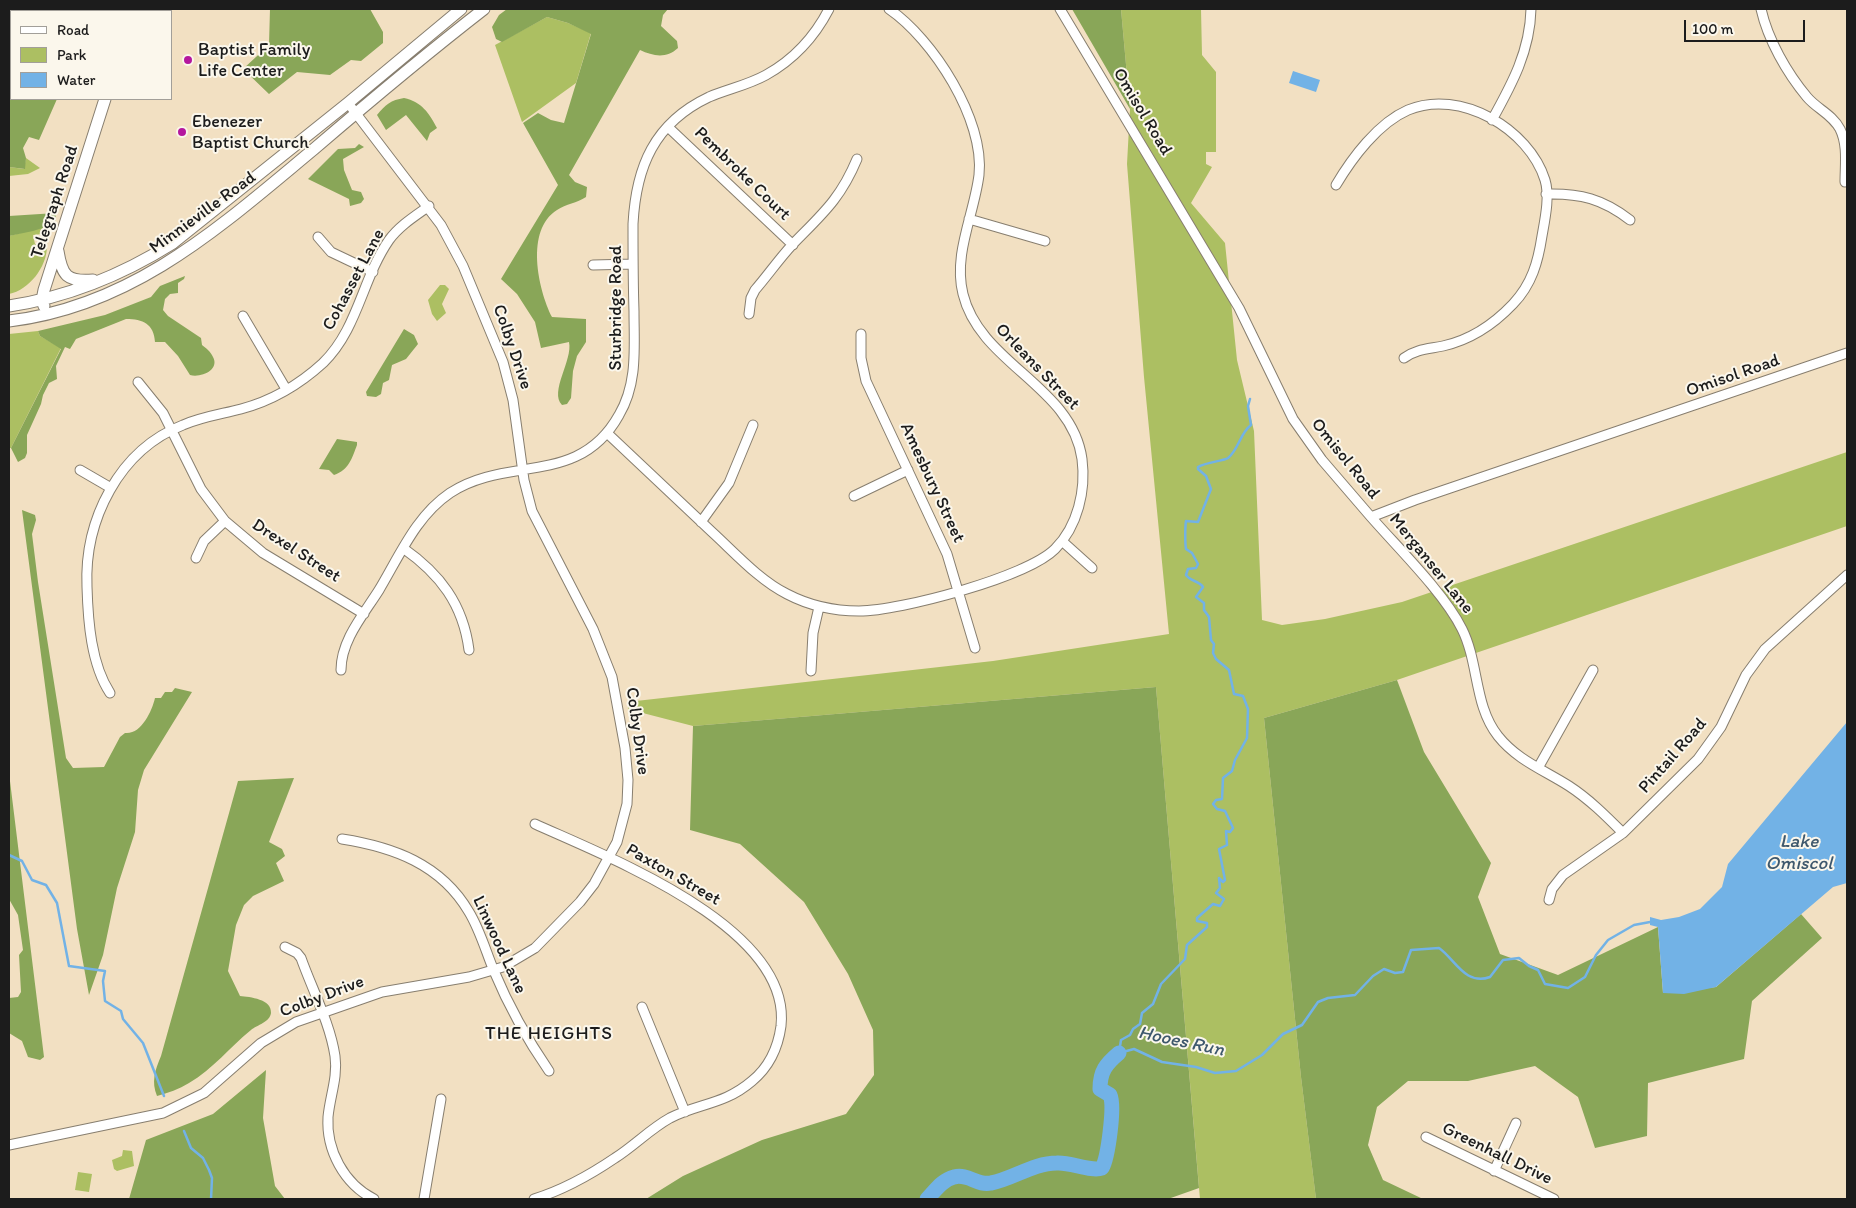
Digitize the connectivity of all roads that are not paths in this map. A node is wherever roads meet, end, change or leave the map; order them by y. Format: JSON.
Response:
{"nodes":[{"id":1,"x":461,"y":9,"type":"edge"},
{"id":2,"x":484,"y":9,"type":"edge"},
{"id":3,"x":829,"y":9,"type":"edge"},
{"id":4,"x":889,"y":9,"type":"edge"},
{"id":5,"x":1060,"y":9,"type":"edge"},
{"id":6,"x":1531,"y":9,"type":"edge"},
{"id":7,"x":1761,"y":9,"type":"edge"},
{"id":8,"x":105,"y":100,"type":"edge"},
{"id":9,"x":348,"y":103,"type":"junction"},
{"id":10,"x":356,"y":113,"type":"junction"},
{"id":11,"x":1492,"y":120,"type":"junction"},
{"id":12,"x":668,"y":127,"type":"junction"},
{"id":13,"x":857,"y":159,"type":"dead end"},
{"id":14,"x":1845,"y":182,"type":"dead end"},
{"id":15,"x":1336,"y":185,"type":"dead end"},
{"id":16,"x":1546,"y":194,"type":"junction"},
{"id":17,"x":429,"y":206,"type":"junction"},
{"id":18,"x":969,"y":219,"type":"junction"},
{"id":19,"x":1630,"y":220,"type":"dead end"},
{"id":20,"x":318,"y":237,"type":"dead end"},
{"id":21,"x":1046,"y":241,"type":"dead end"},
{"id":22,"x":793,"y":245,"type":"junction"},
{"id":23,"x":58,"y":250,"type":"junction"},
{"id":24,"x":633,"y":264,"type":"junction"},
{"id":25,"x":593,"y":265,"type":"dead end"},
{"id":26,"x":373,"y":272,"type":"junction"},
{"id":27,"x":106,"y":279,"type":"junction"},
{"id":28,"x":42,"y":300,"type":"junction"},
{"id":29,"x":9,"y":306,"type":"edge"},
{"id":30,"x":9,"y":314,"type":"edge"},
{"id":31,"x":748,"y":314,"type":"dead end"},
{"id":32,"x":47,"y":315,"type":"junction"},
{"id":33,"x":243,"y":316,"type":"dead end"},
{"id":34,"x":9,"y":321,"type":"edge"},
{"id":35,"x":861,"y":334,"type":"dead end"},
{"id":36,"x":1847,"y":353,"type":"edge"},
{"id":37,"x":1404,"y":358,"type":"dead end"},
{"id":38,"x":138,"y":382,"type":"dead end"},
{"id":39,"x":286,"y":389,"type":"junction"},
{"id":40,"x":753,"y":425,"type":"dead end"},
{"id":41,"x":172,"y":430,"type":"junction"},
{"id":42,"x":606,"y":433,"type":"junction"},
{"id":43,"x":80,"y":470,"type":"dead end"},
{"id":44,"x":523,"y":470,"type":"junction"},
{"id":45,"x":908,"y":470,"type":"junction"},
{"id":46,"x":111,"y":488,"type":"junction"},
{"id":47,"x":854,"y":496,"type":"dead end"},
{"id":48,"x":1372,"y":517,"type":"junction"},
{"id":49,"x":225,"y":521,"type":"junction"},
{"id":50,"x":701,"y":522,"type":"junction"},
{"id":51,"x":1062,"y":541,"type":"junction"},
{"id":52,"x":403,"y":548,"type":"junction"},
{"id":53,"x":196,"y":558,"type":"dead end"},
{"id":54,"x":1092,"y":568,"type":"dead end"},
{"id":55,"x":1847,"y":575,"type":"edge"},
{"id":56,"x":958,"y":590,"type":"junction"},
{"id":57,"x":819,"y":607,"type":"junction"},
{"id":58,"x":364,"y":614,"type":"junction"},
{"id":59,"x":974,"y":648,"type":"dead end"},
{"id":60,"x":469,"y":650,"type":"dead end"},
{"id":61,"x":341,"y":670,"type":"dead end"},
{"id":62,"x":1593,"y":670,"type":"dead end"},
{"id":63,"x":811,"y":671,"type":"dead end"},
{"id":64,"x":110,"y":693,"type":"dead end"},
{"id":65,"x":1538,"y":768,"type":"junction"},
{"id":66,"x":535,"y":824,"type":"dead end"},
{"id":67,"x":1623,"y":833,"type":"junction"},
{"id":68,"x":342,"y":839,"type":"dead end"},
{"id":69,"x":609,"y":858,"type":"junction"},
{"id":70,"x":1549,"y":900,"type":"dead end"},
{"id":71,"x":285,"y":947,"type":"dead end"},
{"id":72,"x":494,"y":971,"type":"junction"},
{"id":73,"x":642,"y":1007,"type":"dead end"},
{"id":74,"x":321,"y":1013,"type":"junction"},
{"id":75,"x":548,"y":1071,"type":"dead end"},
{"id":76,"x":442,"y":1099,"type":"dead end"},
{"id":77,"x":685,"y":1112,"type":"junction"},
{"id":78,"x":1516,"y":1123,"type":"dead end"},
{"id":79,"x":1426,"y":1137,"type":"dead end"},
{"id":80,"x":9,"y":1144,"type":"edge"},
{"id":81,"x":1494,"y":1171,"type":"junction"},
{"id":82,"x":374,"y":1199,"type":"edge"},
{"id":83,"x":424,"y":1199,"type":"edge"},
{"id":84,"x":534,"y":1199,"type":"edge"},
{"id":85,"x":1554,"y":1199,"type":"edge"}],
"edges":[{"from":1,"to":9,"type":"main road","name":"Minnieville Road"},
{"from":2,"to":10,"type":"main road","name":"Minnieville Road"},
{"from":3,"to":12,"type":"street","name":"Sturbridge Road"},
{"from":4,"to":18,"type":"street","name":"Orleans Street"},
{"from":5,"to":48,"type":"street","name":"Omisol Road"},
{"from":6,"to":11,"type":"street"},
{"from":7,"to":14,"type":"street"},
{"from":8,"to":23,"type":"main road","name":"Telegraph Road"},
{"from":9,"to":10,"type":"street","name":"Colby Drive"},
{"from":9,"to":27,"type":"main road","name":"Minnieville Road"},
{"from":10,"to":17,"type":"street","name":"Colby Drive"},
{"from":10,"to":32,"type":"main road","name":"Minnieville Road"},
{"from":11,"to":15,"type":"street"},
{"from":11,"to":16,"type":"street"},
{"from":12,"to":22,"type":"street","name":"Pembroke Court"},
{"from":12,"to":24,"type":"street","name":"Sturbridge Road"},
{"from":13,"to":22,"type":"street","name":"Pembroke Court"},
{"from":16,"to":19,"type":"street"},
{"from":16,"to":37,"type":"street"},
{"from":17,"to":26,"type":"street","name":"Cohasset Lane"},
{"from":17,"to":44,"type":"street","name":"Colby Drive"},
{"from":18,"to":21,"type":"street"},
{"from":18,"to":51,"type":"street","name":"Orleans Street"},
{"from":20,"to":26,"type":"street"},
{"from":22,"to":31,"type":"street","name":"Pembroke Court"},
{"from":23,"to":27,"type":"main road"},
{"from":23,"to":28,"type":"main road","name":"Telegraph Road"},
{"from":24,"to":25,"type":"street"},
{"from":24,"to":42,"type":"street","name":"Sturbridge Road"},
{"from":26,"to":39,"type":"street","name":"Cohasset Lane"},
{"from":27,"to":28,"type":"main road","name":"Minnieville Road"},
{"from":28,"to":29,"type":"main road","name":"Minnieville Road"},
{"from":28,"to":30,"type":"main road"},
{"from":28,"to":32,"type":"main road"},
{"from":32,"to":34,"type":"main road","name":"Minnieville Road"},
{"from":33,"to":39,"type":"street"},
{"from":35,"to":45,"type":"street","name":"Amesbury Street"},
{"from":36,"to":48,"type":"street","name":"Omisol Road"},
{"from":38,"to":41,"type":"street","name":"Drexel Street"},
{"from":39,"to":41,"type":"street","name":"Cohasset Lane"},
{"from":40,"to":50,"type":"street"},
{"from":41,"to":46,"type":"street","name":"Cohasset Lane"},
{"from":41,"to":49,"type":"street","name":"Drexel Street"},
{"from":42,"to":44,"type":"street","name":"Sturbridge Road"},
{"from":42,"to":50,"type":"street","name":"Orleans Street"},
{"from":43,"to":46,"type":"street"},
{"from":44,"to":52,"type":"street","name":"Sturbridge Road"},
{"from":44,"to":69,"type":"street","name":"Colby Drive"},
{"from":45,"to":47,"type":"street"},
{"from":45,"to":56,"type":"street","name":"Amesbury Street"},
{"from":46,"to":64,"type":"street","name":"Cohasset Lane"},
{"from":48,"to":65,"type":"street","name":"Merganser Lane"},
{"from":49,"to":53,"type":"street"},
{"from":49,"to":58,"type":"street","name":"Drexel Street"},
{"from":50,"to":57,"type":"street","name":"Orleans Street"},
{"from":51,"to":54,"type":"street"},
{"from":51,"to":56,"type":"street","name":"Orleans Street"},
{"from":52,"to":58,"type":"street","name":"Sturbridge Road"},
{"from":52,"to":60,"type":"street"},
{"from":55,"to":67,"type":"street","name":"Pintail Road"},
{"from":56,"to":57,"type":"street","name":"Orleans Street"},
{"from":56,"to":59,"type":"street","name":"Amesbury Street"},
{"from":57,"to":63,"type":"street"},
{"from":58,"to":61,"type":"street","name":"Sturbridge Road"},
{"from":62,"to":65,"type":"street"},
{"from":65,"to":67,"type":"street","name":"Merganser Lane"},
{"from":66,"to":69,"type":"street","name":"Paxton Street"},
{"from":67,"to":70,"type":"street","name":"Pintail Road"},
{"from":68,"to":72,"type":"street","name":"Linwood Lane"},
{"from":69,"to":72,"type":"street","name":"Colby Drive"},
{"from":69,"to":77,"type":"street","name":"Paxton Street"},
{"from":71,"to":74,"type":"street"},
{"from":72,"to":74,"type":"street","name":"Colby Drive"},
{"from":72,"to":75,"type":"street","name":"Linwood Lane"},
{"from":73,"to":77,"type":"street"},
{"from":74,"to":80,"type":"street","name":"Colby Drive"},
{"from":74,"to":82,"type":"street"},
{"from":76,"to":83,"type":"street"},
{"from":77,"to":84,"type":"street","name":"Paxton Street"},
{"from":78,"to":81,"type":"street"},
{"from":79,"to":81,"type":"street","name":"Greenhall Drive"},
{"from":81,"to":85,"type":"street","name":"Greenhall Drive"}]}
